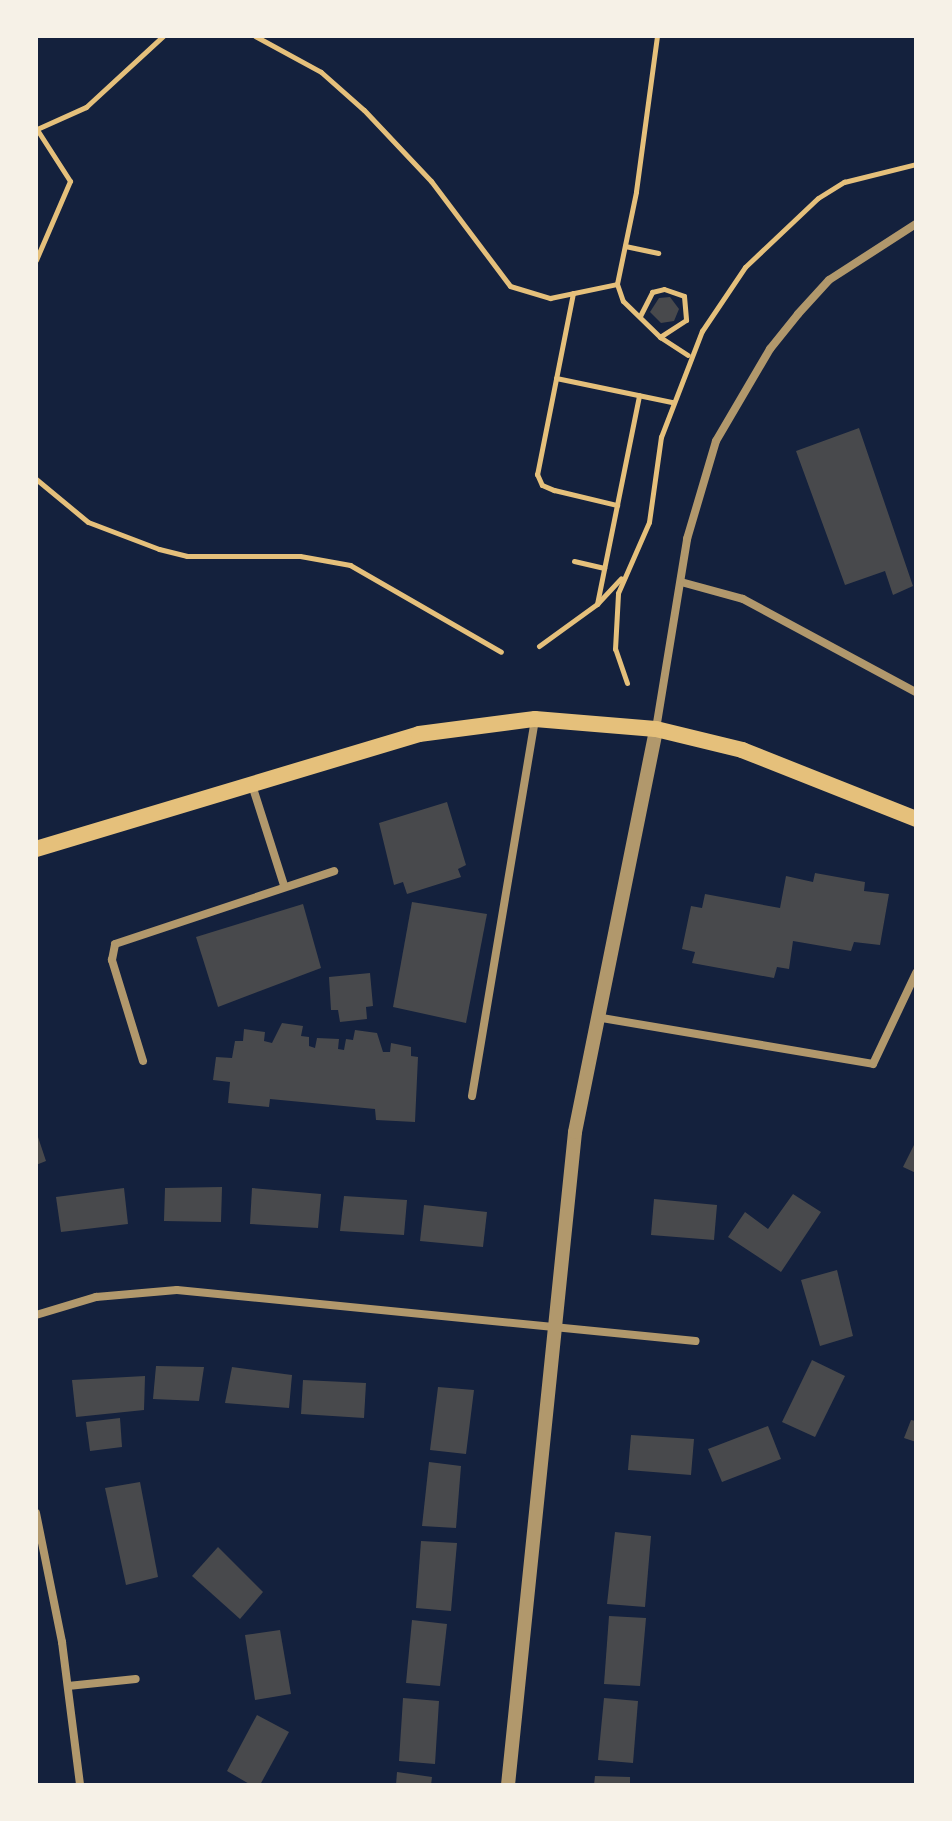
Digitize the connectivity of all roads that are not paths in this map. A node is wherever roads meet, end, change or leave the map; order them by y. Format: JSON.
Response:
{"nodes":[{"id":1,"x":916,"y":224,"type":"edge"},
{"id":2,"x":681,"y":582,"type":"junction"},
{"id":3,"x":916,"y":692,"type":"edge"},
{"id":4,"x":535,"y":719,"type":"junction"},
{"id":5,"x":656,"y":729,"type":"junction"},
{"id":6,"x":252,"y":785,"type":"junction"},
{"id":7,"x":916,"y":819,"type":"edge"},
{"id":8,"x":36,"y":849,"type":"edge"},
{"id":9,"x":334,"y":871,"type":"dead end"},
{"id":10,"x":284,"y":885,"type":"junction"},
{"id":11,"x":916,"y":973,"type":"edge"},
{"id":12,"x":596,"y":1017,"type":"junction"},
{"id":13,"x":143,"y":1061,"type":"dead end"},
{"id":14,"x":472,"y":1096,"type":"dead end"},
{"id":15,"x":36,"y":1315,"type":"edge"},
{"id":16,"x":553,"y":1324,"type":"junction"},
{"id":17,"x":695,"y":1341,"type":"dead end"},
{"id":18,"x":36,"y":1513,"type":"edge"},
{"id":19,"x":136,"y":1679,"type":"dead end"},
{"id":20,"x":68,"y":1686,"type":"junction"},
{"id":21,"x":80,"y":1785,"type":"edge"},
{"id":22,"x":508,"y":1785,"type":"edge"}],
"edges":[{"from":1,"to":2,"type":"street"},
{"from":2,"to":3,"type":"street"},
{"from":2,"to":5,"type":"street"},
{"from":4,"to":5,"type":"main road"},
{"from":4,"to":6,"type":"main road"},
{"from":4,"to":14,"type":"street"},
{"from":5,"to":7,"type":"main road"},
{"from":5,"to":12,"type":"street"},
{"from":6,"to":8,"type":"main road"},
{"from":6,"to":10,"type":"street"},
{"from":9,"to":10,"type":"street"},
{"from":10,"to":13,"type":"street"},
{"from":11,"to":12,"type":"street"},
{"from":12,"to":16,"type":"street"},
{"from":15,"to":16,"type":"street"},
{"from":16,"to":17,"type":"street"},
{"from":16,"to":22,"type":"street"},
{"from":18,"to":20,"type":"street"},
{"from":19,"to":20,"type":"street"},
{"from":20,"to":21,"type":"street"}]}
